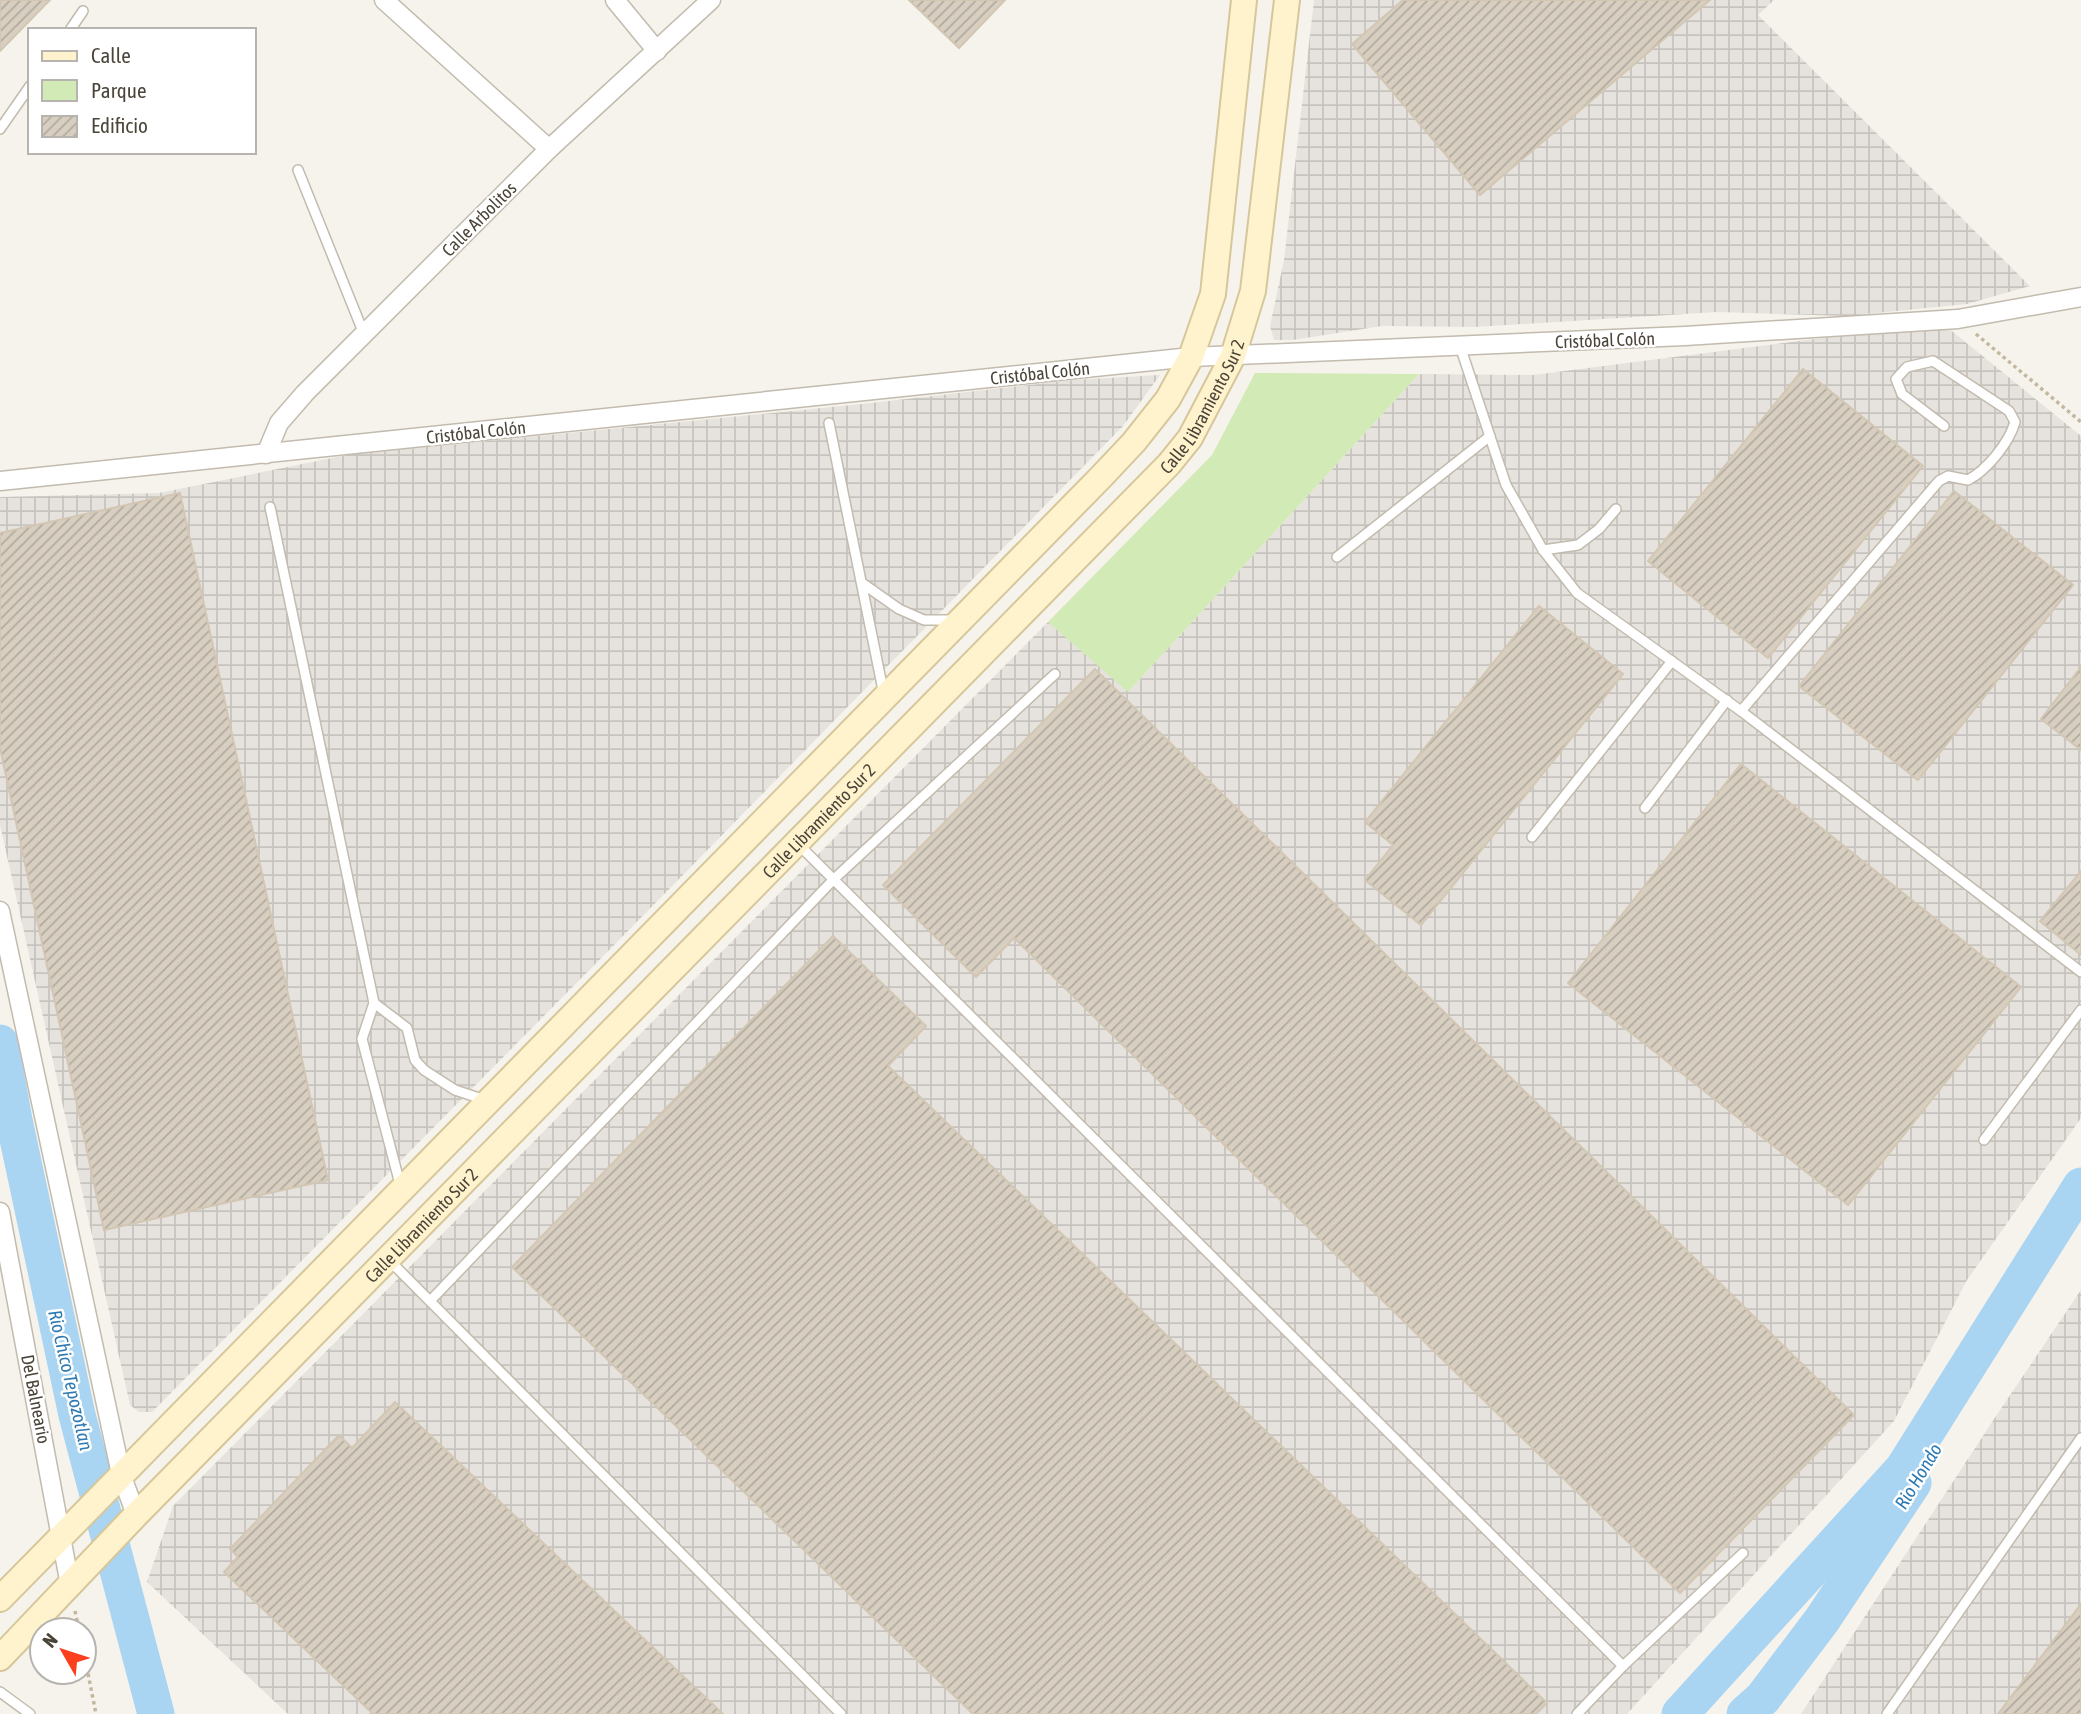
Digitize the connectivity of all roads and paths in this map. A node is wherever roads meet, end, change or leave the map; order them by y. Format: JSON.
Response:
{"nodes":[{"id":1,"x":384,"y":0,"type":"edge"},
{"id":2,"x":615,"y":0,"type":"edge"},
{"id":3,"x":711,"y":0,"type":"edge"},
{"id":4,"x":1244,"y":0,"type":"edge"},
{"id":5,"x":1287,"y":0,"type":"edge"},
{"id":6,"x":83,"y":10,"type":"dead end"},
{"id":7,"x":71,"y":28,"type":"edge"},
{"id":8,"x":657,"y":51,"type":"junction"},
{"id":9,"x":28,"y":89,"type":"edge"},
{"id":10,"x":0,"y":129,"type":"edge"},
{"id":11,"x":549,"y":149,"type":"junction"},
{"id":12,"x":298,"y":170,"type":"dead end"},
{"id":13,"x":2081,"y":297,"type":"edge"},
{"id":14,"x":1958,"y":319,"type":"junction"},
{"id":15,"x":364,"y":335,"type":"junction"},
{"id":16,"x":1460,"y":346,"type":"junction"},
{"id":17,"x":1233,"y":356,"type":"junction"},
{"id":18,"x":1191,"y":357,"type":"junction"},
{"id":19,"x":2081,"y":422,"type":"edge"},
{"id":20,"x":829,"y":423,"type":"dead end"},
{"id":21,"x":1944,"y":426,"type":"dead end"},
{"id":22,"x":1490,"y":436,"type":"junction"},
{"id":23,"x":266,"y":454,"type":"junction"},
{"id":24,"x":0,"y":481,"type":"edge"},
{"id":25,"x":270,"y":507,"type":"dead end"},
{"id":26,"x":1616,"y":509,"type":"dead end"},
{"id":27,"x":1543,"y":550,"type":"junction"},
{"id":28,"x":1337,"y":557,"type":"dead end"},
{"id":29,"x":1015,"y":565,"type":"junction"},
{"id":30,"x":862,"y":583,"type":"junction"},
{"id":31,"x":1043,"y":592,"type":"junction"},
{"id":32,"x":961,"y":620,"type":"junction"},
{"id":33,"x":1672,"y":662,"type":"junction"},
{"id":34,"x":1055,"y":674,"type":"dead end"},
{"id":35,"x":885,"y":698,"type":"junction"},
{"id":36,"x":1727,"y":701,"type":"junction"},
{"id":37,"x":1741,"y":711,"type":"junction"},
{"id":38,"x":1645,"y":808,"type":"dead end"},
{"id":39,"x":769,"y":816,"type":"junction"},
{"id":40,"x":1532,"y":836,"type":"dead end"},
{"id":41,"x":797,"y":843,"type":"junction"},
{"id":42,"x":834,"y":879,"type":"junction"},
{"id":43,"x":0,"y":911,"type":"edge"},
{"id":44,"x":2081,"y":972,"type":"edge"},
{"id":45,"x":374,"y":1003,"type":"junction"},
{"id":46,"x":2081,"y":1010,"type":"edge"},
{"id":47,"x":488,"y":1101,"type":"junction"},
{"id":48,"x":1984,"y":1140,"type":"dead end"},
{"id":49,"x":401,"y":1189,"type":"junction"},
{"id":50,"x":0,"y":1212,"type":"edge"},
{"id":51,"x":429,"y":1217,"type":"junction"},
{"id":52,"x":360,"y":1231,"type":"junction"},
{"id":53,"x":388,"y":1259,"type":"junction"},
{"id":54,"x":431,"y":1300,"type":"junction"},
{"id":55,"x":2081,"y":1438,"type":"edge"},
{"id":56,"x":116,"y":1479,"type":"junction"},
{"id":57,"x":132,"y":1520,"type":"junction"},
{"id":58,"x":66,"y":1531,"type":"junction"},
{"id":59,"x":1743,"y":1553,"type":"dead end"},
{"id":60,"x":76,"y":1578,"type":"junction"},
{"id":61,"x":3,"y":1592,"type":"edge"},
{"id":62,"x":0,"y":1658,"type":"edge"},
{"id":63,"x":1623,"y":1666,"type":"junction"},
{"id":64,"x":90,"y":1686,"type":"edge"},
{"id":65,"x":0,"y":1692,"type":"edge"},
{"id":66,"x":30,"y":1714,"type":"edge"},
{"id":67,"x":96,"y":1714,"type":"edge"},
{"id":68,"x":841,"y":1714,"type":"edge"},
{"id":69,"x":1577,"y":1714,"type":"edge"},
{"id":70,"x":1887,"y":1714,"type":"edge"}],
"edges":[{"from":1,"to":11,"type":"street"},
{"from":2,"to":8,"type":"street"},
{"from":3,"to":8,"type":"street","name":"Calle Arbolitos"},
{"from":4,"to":18,"type":"main road","name":"Calle Libramiento Sur 2"},
{"from":5,"to":17,"type":"main road","name":"Calle Libramiento Sur 2"},
{"from":6,"to":7,"type":"lane"},
{"from":8,"to":11,"type":"street","name":"Calle Arbolitos"},
{"from":9,"to":10,"type":"lane"},
{"from":11,"to":15,"type":"street","name":"Calle Arbolitos"},
{"from":12,"to":15,"type":"lane"},
{"from":13,"to":14,"type":"street","name":"Cristóbal Colón"},
{"from":14,"to":16,"type":"street","name":"Cristóbal Colón"},
{"from":14,"to":19,"type":"path"},
{"from":15,"to":23,"type":"street","name":"Calle Arbolitos"},
{"from":16,"to":17,"type":"street","name":"Cristóbal Colón"},
{"from":16,"to":22,"type":"lane"},
{"from":17,"to":18,"type":"street","name":"Cristóbal Colón"},
{"from":17,"to":31,"type":"main road","name":"Calle Libramiento Sur 2"},
{"from":18,"to":23,"type":"street","name":"Cristóbal Colón"},
{"from":18,"to":29,"type":"main road","name":"Calle Libramiento Sur 2"},
{"from":20,"to":30,"type":"lane"},
{"from":21,"to":37,"type":"lane"},
{"from":22,"to":27,"type":"lane"},
{"from":22,"to":28,"type":"lane"},
{"from":23,"to":24,"type":"street","name":"Cristóbal Colón"},
{"from":25,"to":45,"type":"lane"},
{"from":26,"to":27,"type":"lane"},
{"from":27,"to":33,"type":"lane"},
{"from":29,"to":31,"type":"main road"},
{"from":29,"to":32,"type":"main road","name":"Calle Libramiento Sur 2"},
{"from":30,"to":32,"type":"lane"},
{"from":30,"to":35,"type":"lane"},
{"from":31,"to":41,"type":"main road","name":"Calle Libramiento Sur 2"},
{"from":32,"to":35,"type":"main road","name":"Calle Libramiento Sur 2"},
{"from":33,"to":36,"type":"lane"},
{"from":33,"to":40,"type":"lane"},
{"from":34,"to":42,"type":"lane"},
{"from":35,"to":39,"type":"main road","name":"Calle Libramiento Sur 2"},
{"from":36,"to":37,"type":"lane"},
{"from":36,"to":38,"type":"lane"},
{"from":37,"to":44,"type":"lane"},
{"from":39,"to":41,"type":"main road"},
{"from":39,"to":47,"type":"main road","name":"Calle Libramiento Sur 2"},
{"from":41,"to":42,"type":"lane"},
{"from":41,"to":51,"type":"main road","name":"Calle Libramiento Sur 2"},
{"from":42,"to":54,"type":"lane"},
{"from":42,"to":63,"type":"lane"},
{"from":43,"to":56,"type":"street"},
{"from":45,"to":47,"type":"lane"},
{"from":45,"to":49,"type":"lane"},
{"from":46,"to":48,"type":"lane"},
{"from":47,"to":49,"type":"main road","name":"Calle Libramiento Sur 2"},
{"from":49,"to":51,"type":"main road"},
{"from":49,"to":52,"type":"main road","name":"Calle Libramiento Sur 2"},
{"from":50,"to":58,"type":"street","name":"Del Balneario"},
{"from":51,"to":53,"type":"main road","name":"Calle Libramiento Sur 2"},
{"from":52,"to":53,"type":"main road"},
{"from":52,"to":56,"type":"main road","name":"Calle Libramiento Sur 2"},
{"from":53,"to":54,"type":"lane"},
{"from":53,"to":57,"type":"main road","name":"Calle Libramiento Sur 2"},
{"from":54,"to":68,"type":"lane"},
{"from":55,"to":70,"type":"lane"},
{"from":56,"to":57,"type":"street"},
{"from":56,"to":58,"type":"main road","name":"Calle Libramiento Sur 2"},
{"from":57,"to":60,"type":"main road","name":"Calle Libramiento Sur 2"},
{"from":58,"to":60,"type":"street","name":"Del Balneario"},
{"from":58,"to":61,"type":"main road","name":"Calle Libramiento Sur 2"},
{"from":59,"to":63,"type":"lane"},
{"from":60,"to":62,"type":"main road","name":"Calle Libramiento Sur 2"},
{"from":63,"to":69,"type":"lane"},
{"from":64,"to":67,"type":"path"},
{"from":65,"to":66,"type":"lane"}]}
